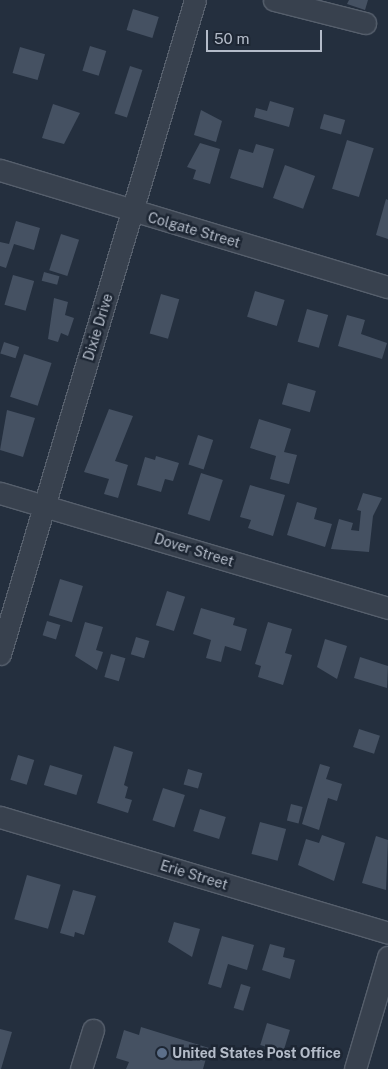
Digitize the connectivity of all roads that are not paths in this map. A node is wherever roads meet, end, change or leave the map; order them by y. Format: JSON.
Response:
{"nodes":[{"id":1,"x":195,"y":0,"type":"edge"},
{"id":2,"x":274,"y":0,"type":"edge"},
{"id":3,"x":365,"y":23,"type":"dead end"},
{"id":4,"x":0,"y":170,"type":"edge"},
{"id":5,"x":133,"y":212,"type":"junction"},
{"id":6,"x":388,"y":287,"type":"edge"},
{"id":7,"x":0,"y":493,"type":"edge"},
{"id":8,"x":44,"y":506,"type":"junction"},
{"id":9,"x":388,"y":608,"type":"edge"},
{"id":10,"x":0,"y":654,"type":"edge"},
{"id":11,"x":0,"y":817,"type":"edge"},
{"id":12,"x":388,"y":933,"type":"edge"},
{"id":13,"x":388,"y":957,"type":"edge"},
{"id":14,"x":93,"y":1030,"type":"dead end"},
{"id":15,"x":81,"y":1069,"type":"edge"},
{"id":16,"x":354,"y":1069,"type":"edge"}],
"edges":[{"from":1,"to":5,"type":"street","name":"Dixie Drive"},
{"from":2,"to":3,"type":"street"},
{"from":4,"to":5,"type":"street","name":"Colgate Street"},
{"from":5,"to":6,"type":"street","name":"Colgate Street"},
{"from":5,"to":8,"type":"street","name":"Dixie Drive"},
{"from":7,"to":8,"type":"street","name":"Dover Street"},
{"from":8,"to":9,"type":"street","name":"Dover Street"},
{"from":8,"to":10,"type":"street","name":"Dixie Drive"},
{"from":11,"to":12,"type":"street","name":"Erie Street"},
{"from":13,"to":16,"type":"street"},
{"from":14,"to":15,"type":"street"}]}
